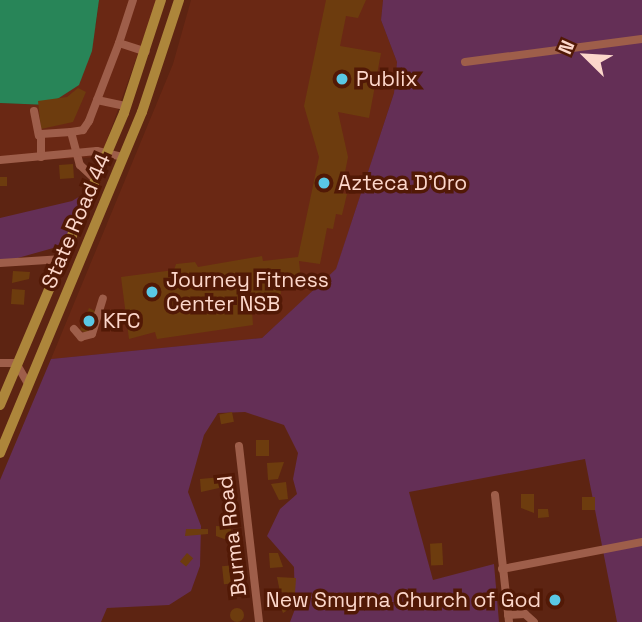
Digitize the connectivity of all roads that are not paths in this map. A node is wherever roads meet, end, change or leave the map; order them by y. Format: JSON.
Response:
{"nodes":[{"id":1,"x":133,"y":0,"type":"edge"},
{"id":2,"x":162,"y":0,"type":"edge"},
{"id":3,"x":178,"y":0,"type":"edge"},
{"id":4,"x":642,"y":39,"type":"edge"},
{"id":5,"x":120,"y":43,"type":"junction"},
{"id":6,"x":146,"y":52,"type":"junction"},
{"id":7,"x":465,"y":62,"type":"dead end"},
{"id":8,"x":97,"y":100,"type":"junction"},
{"id":9,"x":126,"y":107,"type":"junction"},
{"id":10,"x":34,"y":111,"type":"dead end"},
{"id":11,"x":71,"y":132,"type":"junction"},
{"id":12,"x":39,"y":136,"type":"junction"},
{"id":13,"x":108,"y":151,"type":"junction"},
{"id":14,"x":74,"y":153,"type":"junction"},
{"id":15,"x":41,"y":157,"type":"junction"},
{"id":16,"x":123,"y":157,"type":"junction"},
{"id":17,"x":0,"y":160,"type":"edge"},
{"id":18,"x":96,"y":180,"type":"junction"},
{"id":19,"x":63,"y":259,"type":"junction"},
{"id":20,"x":0,"y":264,"type":"edge"},
{"id":21,"x":103,"y":299,"type":"dead end"},
{"id":22,"x":33,"y":326,"type":"junction"},
{"id":23,"x":74,"y":329,"type":"dead end"},
{"id":24,"x":49,"y":336,"type":"junction"},
{"id":25,"x":0,"y":363,"type":"edge"},
{"id":26,"x":16,"y":363,"type":"junction"},
{"id":27,"x":28,"y":384,"type":"junction"},
{"id":28,"x":0,"y":405,"type":"edge"},
{"id":29,"x":239,"y":446,"type":"dead end"},
{"id":30,"x":0,"y":453,"type":"edge"},
{"id":31,"x":495,"y":495,"type":"dead end"},
{"id":32,"x":642,"y":542,"type":"edge"},
{"id":33,"x":502,"y":569,"type":"junction"},
{"id":34,"x":508,"y":619,"type":"edge"},
{"id":35,"x":259,"y":622,"type":"edge"},
{"id":36,"x":534,"y":622,"type":"edge"}],
"edges":[{"from":1,"to":5,"type":"street"},
{"from":2,"to":6,"type":"main road","name":"State Road 44"},
{"from":3,"to":16,"type":"main road","name":"State Road 44"},
{"from":4,"to":7,"type":"street"},
{"from":5,"to":6,"type":"street"},
{"from":5,"to":8,"type":"street"},
{"from":6,"to":9,"type":"main road","name":"State Road 44"},
{"from":8,"to":9,"type":"street"},
{"from":8,"to":11,"type":"street"},
{"from":9,"to":13,"type":"main road","name":"State Road 44"},
{"from":10,"to":12,"type":"street"},
{"from":11,"to":12,"type":"street"},
{"from":11,"to":14,"type":"street"},
{"from":12,"to":15,"type":"street"},
{"from":13,"to":14,"type":"street"},
{"from":13,"to":16,"type":"street"},
{"from":13,"to":18,"type":"main road","name":"State Road 44"},
{"from":14,"to":15,"type":"street"},
{"from":14,"to":18,"type":"street"},
{"from":15,"to":17,"type":"street"},
{"from":16,"to":24,"type":"main road","name":"State Road 44"},
{"from":18,"to":19,"type":"main road","name":"State Road 44"},
{"from":19,"to":20,"type":"street"},
{"from":19,"to":22,"type":"main road","name":"State Road 44"},
{"from":21,"to":23,"type":"street"},
{"from":22,"to":24,"type":"street"},
{"from":22,"to":26,"type":"main road","name":"State Road 44"},
{"from":24,"to":27,"type":"main road","name":"State Road 44"},
{"from":25,"to":26,"type":"street"},
{"from":26,"to":27,"type":"street"},
{"from":26,"to":28,"type":"main road","name":"State Road 44"},
{"from":27,"to":30,"type":"main road","name":"State Road 44"},
{"from":29,"to":35,"type":"street","name":"Burma Road"},
{"from":31,"to":33,"type":"street"},
{"from":32,"to":33,"type":"street"},
{"from":33,"to":34,"type":"street"},
{"from":34,"to":36,"type":"street"}]}
